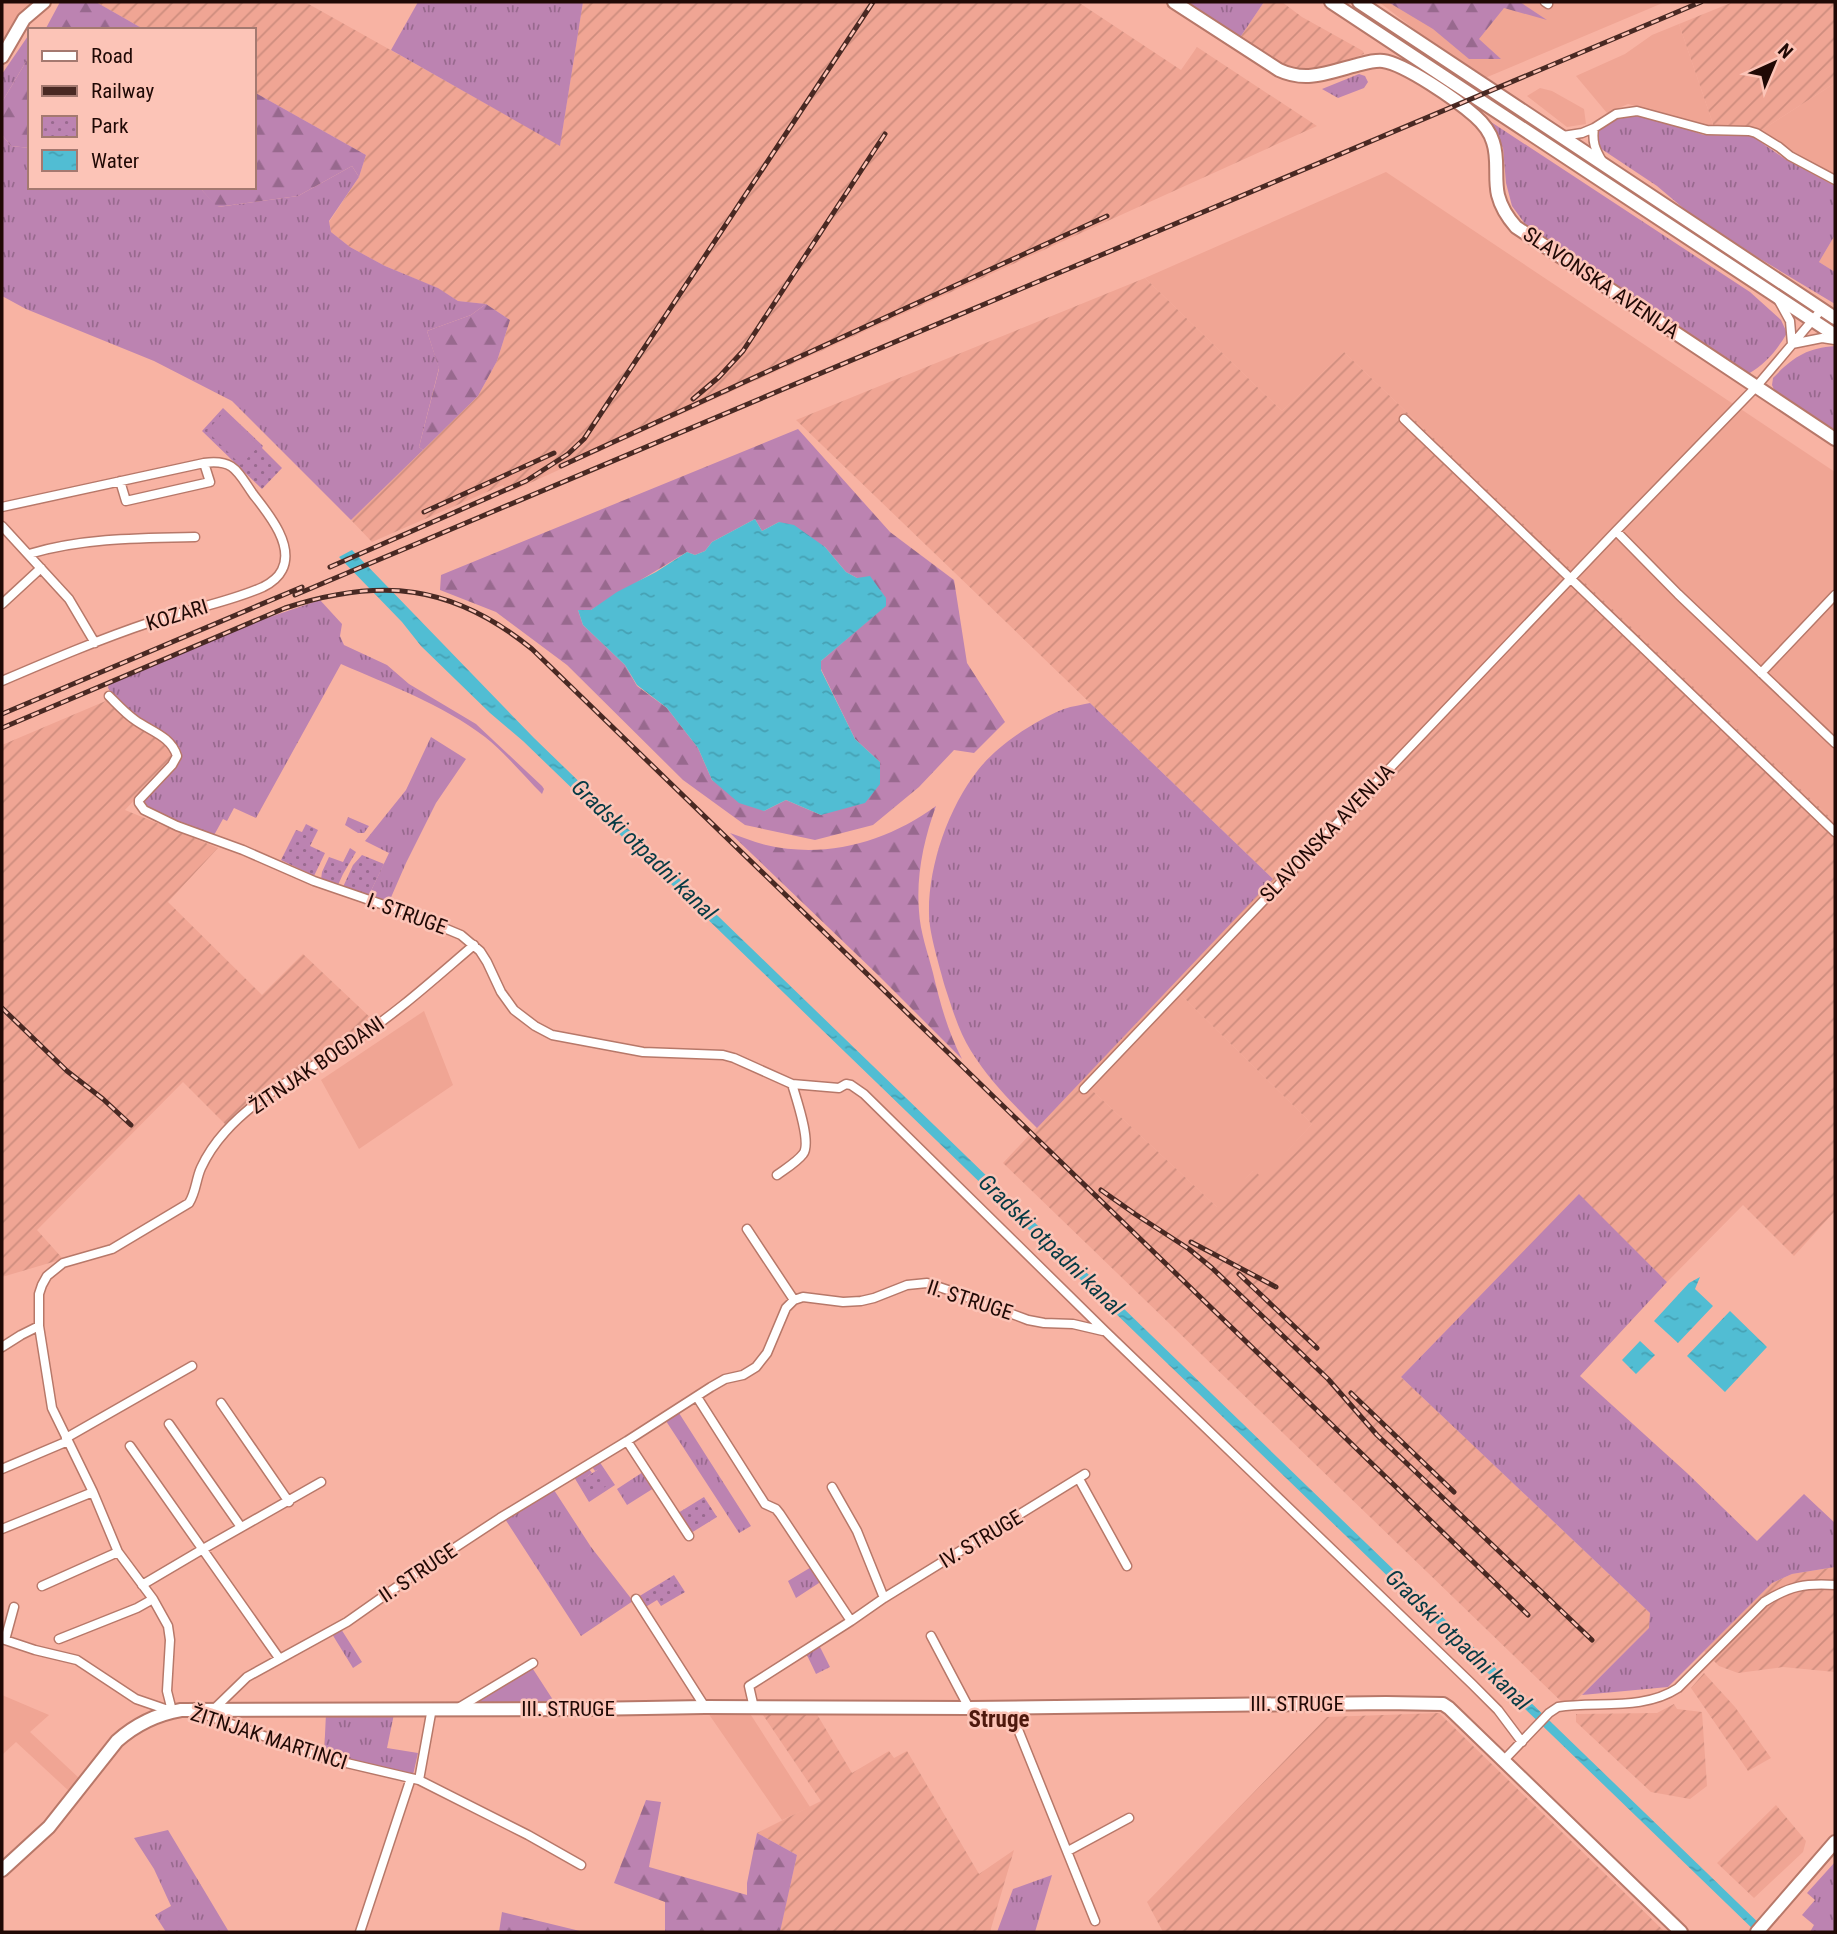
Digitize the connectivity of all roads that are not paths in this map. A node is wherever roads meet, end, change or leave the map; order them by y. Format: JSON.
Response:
{"nodes":[{"id":1,"x":44,"y":2,"type":"edge"},
{"id":2,"x":1174,"y":2,"type":"edge"},
{"id":3,"x":1331,"y":2,"type":"edge"},
{"id":4,"x":1359,"y":2,"type":"edge"},
{"id":5,"x":2,"y":57,"type":"edge"},
{"id":6,"x":1594,"y":128,"type":"junction"},
{"id":7,"x":1563,"y":136,"type":"junction"},
{"id":8,"x":1603,"y":162,"type":"junction"},
{"id":9,"x":1835,"y":180,"type":"edge"},
{"id":10,"x":1776,"y":296,"type":"junction"},
{"id":11,"x":1817,"y":314,"type":"junction"},
{"id":12,"x":1835,"y":318,"type":"edge"},
{"id":13,"x":1835,"y":335,"type":"edge"},
{"id":14,"x":1835,"y":340,"type":"edge"},
{"id":15,"x":1792,"y":344,"type":"junction"},
{"id":16,"x":1756,"y":387,"type":"junction"},
{"id":17,"x":1405,"y":419,"type":"dead end"},
{"id":18,"x":1835,"y":439,"type":"edge"},
{"id":19,"x":204,"y":463,"type":"junction"},
{"id":20,"x":120,"y":481,"type":"junction"},
{"id":21,"x":2,"y":507,"type":"edge"},
{"id":22,"x":1616,"y":531,"type":"junction"},
{"id":23,"x":4,"y":532,"type":"edge"},
{"id":24,"x":195,"y":537,"type":"dead end"},
{"id":25,"x":29,"y":554,"type":"junction"},
{"id":26,"x":41,"y":568,"type":"junction"},
{"id":27,"x":1571,"y":579,"type":"junction"},
{"id":28,"x":1835,"y":595,"type":"edge"},
{"id":29,"x":2,"y":604,"type":"edge"},
{"id":30,"x":94,"y":643,"type":"junction"},
{"id":31,"x":1761,"y":673,"type":"junction"},
{"id":32,"x":2,"y":681,"type":"edge"},
{"id":33,"x":109,"y":696,"type":"dead end"},
{"id":34,"x":1835,"y":743,"type":"edge"},
{"id":35,"x":1835,"y":832,"type":"edge"},
{"id":36,"x":474,"y":945,"type":"junction"},
{"id":37,"x":792,"y":1084,"type":"junction"},
{"id":38,"x":1084,"y":1089,"type":"dead end"},
{"id":39,"x":777,"y":1175,"type":"dead end"},
{"id":40,"x":747,"y":1229,"type":"dead end"},
{"id":41,"x":794,"y":1300,"type":"junction"},
{"id":42,"x":1077,"y":1304,"type":"junction"},
{"id":43,"x":1073,"y":1324,"type":"junction"},
{"id":44,"x":39,"y":1326,"type":"junction"},
{"id":45,"x":1105,"y":1331,"type":"junction"},
{"id":46,"x":2,"y":1347,"type":"edge"},
{"id":47,"x":192,"y":1366,"type":"dead end"},
{"id":48,"x":697,"y":1397,"type":"junction"},
{"id":49,"x":221,"y":1403,"type":"dead end"},
{"id":50,"x":169,"y":1424,"type":"dead end"},
{"id":51,"x":67,"y":1439,"type":"junction"},
{"id":52,"x":627,"y":1441,"type":"junction"},
{"id":53,"x":130,"y":1446,"type":"dead end"},
{"id":54,"x":2,"y":1469,"type":"edge"},
{"id":55,"x":321,"y":1482,"type":"dead end"},
{"id":56,"x":832,"y":1487,"type":"dead end"},
{"id":57,"x":93,"y":1492,"type":"junction"},
{"id":58,"x":289,"y":1502,"type":"junction"},
{"id":59,"x":242,"y":1527,"type":"junction"},
{"id":60,"x":2,"y":1529,"type":"edge"},
{"id":61,"x":689,"y":1535,"type":"dead end"},
{"id":62,"x":202,"y":1549,"type":"junction"},
{"id":63,"x":118,"y":1552,"type":"junction"},
{"id":64,"x":1126,"y":1566,"type":"dead end"},
{"id":65,"x":142,"y":1585,"type":"junction"},
{"id":66,"x":1835,"y":1585,"type":"edge"},
{"id":67,"x":42,"y":1586,"type":"dead end"},
{"id":68,"x":884,"y":1598,"type":"junction"},
{"id":69,"x":153,"y":1599,"type":"junction"},
{"id":70,"x":636,"y":1599,"type":"dead end"},
{"id":71,"x":14,"y":1607,"type":"dead end"},
{"id":72,"x":850,"y":1621,"type":"junction"},
{"id":73,"x":931,"y":1636,"type":"dead end"},
{"id":74,"x":3,"y":1639,"type":"edge"},
{"id":75,"x":59,"y":1639,"type":"dead end"},
{"id":76,"x":279,"y":1658,"type":"junction"},
{"id":77,"x":533,"y":1663,"type":"dead end"},
{"id":78,"x":705,"y":1707,"type":"junction"},
{"id":79,"x":1009,"y":1707,"type":"junction"},
{"id":80,"x":754,"y":1708,"type":"junction"},
{"id":81,"x":969,"y":1708,"type":"junction"},
{"id":82,"x":432,"y":1709,"type":"junction"},
{"id":83,"x":458,"y":1709,"type":"junction"},
{"id":84,"x":192,"y":1710,"type":"junction"},
{"id":85,"x":213,"y":1710,"type":"junction"},
{"id":86,"x":172,"y":1712,"type":"junction"},
{"id":87,"x":1522,"y":1742,"type":"junction"},
{"id":88,"x":1504,"y":1760,"type":"junction"},
{"id":89,"x":415,"y":1779,"type":"junction"},
{"id":90,"x":1129,"y":1818,"type":"dead end"},
{"id":91,"x":1835,"y":1842,"type":"edge"},
{"id":92,"x":1068,"y":1851,"type":"junction"},
{"id":93,"x":580,"y":1865,"type":"dead end"},
{"id":94,"x":2,"y":1870,"type":"edge"},
{"id":95,"x":1095,"y":1921,"type":"dead end"},
{"id":96,"x":360,"y":1932,"type":"edge"},
{"id":97,"x":1681,"y":1932,"type":"edge"},
{"id":98,"x":1757,"y":1932,"type":"edge"}],
"edges":[{"from":1,"to":5,"type":"street"},
{"from":2,"to":16,"type":"street","name":"SLAVONSKA AVENIJA"},
{"from":3,"to":10,"type":"street"},
{"from":4,"to":7,"type":"street"},
{"from":6,"to":7,"type":"street"},
{"from":6,"to":8,"type":"street"},
{"from":6,"to":9,"type":"street"},
{"from":7,"to":8,"type":"street"},
{"from":8,"to":11,"type":"street"},
{"from":10,"to":11,"type":"street"},
{"from":10,"to":15,"type":"street"},
{"from":11,"to":12,"type":"street"},
{"from":11,"to":13,"type":"street"},
{"from":11,"to":15,"type":"street","name":"SLAVONSKA AVENIJA"},
{"from":14,"to":15,"type":"street"},
{"from":15,"to":16,"type":"street","name":"SLAVONSKA AVENIJA"},
{"from":16,"to":18,"type":"street","name":"SLAVONSKA AVENIJA"},
{"from":16,"to":22,"type":"street","name":"SLAVONSKA AVENIJA"},
{"from":17,"to":27,"type":"street"},
{"from":19,"to":20,"type":"street"},
{"from":19,"to":20,"type":"street"},
{"from":19,"to":30,"type":"street","name":"KOZARI"},
{"from":20,"to":21,"type":"street"},
{"from":22,"to":27,"type":"street","name":"SLAVONSKA AVENIJA"},
{"from":22,"to":31,"type":"street"},
{"from":23,"to":25,"type":"street"},
{"from":24,"to":25,"type":"street"},
{"from":25,"to":26,"type":"street"},
{"from":26,"to":29,"type":"street"},
{"from":26,"to":30,"type":"street"},
{"from":27,"to":35,"type":"street"},
{"from":27,"to":38,"type":"street","name":"SLAVONSKA AVENIJA"},
{"from":28,"to":31,"type":"street"},
{"from":30,"to":32,"type":"street","name":"KOZARI"},
{"from":31,"to":34,"type":"street"},
{"from":33,"to":36,"type":"street","name":"I. STRUGE"},
{"from":36,"to":37,"type":"street","name":"I. STRUGE"},
{"from":36,"to":44,"type":"street","name":"ŽITNJAK BOGDANI"},
{"from":37,"to":39,"type":"street"},
{"from":37,"to":42,"type":"street","name":"I. STRUGE"},
{"from":40,"to":41,"type":"street"},
{"from":41,"to":43,"type":"street","name":"II. STRUGE"},
{"from":41,"to":48,"type":"street","name":"II. STRUGE"},
{"from":42,"to":43,"type":"street"},
{"from":42,"to":45,"type":"street"},
{"from":43,"to":45,"type":"street","name":"II. STRUGE"},
{"from":44,"to":46,"type":"street"},
{"from":44,"to":51,"type":"street","name":"ŽITNJAK BOGDANI"},
{"from":45,"to":87,"type":"street"},
{"from":47,"to":51,"type":"street"},
{"from":48,"to":52,"type":"street","name":"II. STRUGE"},
{"from":48,"to":72,"type":"street"},
{"from":49,"to":58,"type":"street"},
{"from":50,"to":59,"type":"street"},
{"from":51,"to":54,"type":"street"},
{"from":51,"to":57,"type":"street","name":"ŽITNJAK BOGDANI"},
{"from":52,"to":61,"type":"street"},
{"from":52,"to":76,"type":"street","name":"II. STRUGE"},
{"from":53,"to":62,"type":"street"},
{"from":55,"to":58,"type":"street"},
{"from":56,"to":68,"type":"street"},
{"from":57,"to":60,"type":"street"},
{"from":57,"to":63,"type":"street","name":"ŽITNJAK BOGDANI"},
{"from":58,"to":59,"type":"street"},
{"from":59,"to":62,"type":"street"},
{"from":62,"to":65,"type":"street"},
{"from":62,"to":76,"type":"street"},
{"from":63,"to":65,"type":"street","name":"ŽITNJAK BOGDANI"},
{"from":63,"to":67,"type":"street"},
{"from":64,"to":68,"type":"street","name":"IV. STRUGE"},
{"from":65,"to":69,"type":"street","name":"ŽITNJAK BOGDANI"},
{"from":66,"to":87,"type":"street"},
{"from":68,"to":72,"type":"street","name":"IV. STRUGE"},
{"from":69,"to":75,"type":"street"},
{"from":69,"to":86,"type":"street","name":"ŽITNJAK BOGDANI"},
{"from":70,"to":78,"type":"street"},
{"from":71,"to":74,"type":"street"},
{"from":72,"to":80,"type":"street","name":"IV. STRUGE"},
{"from":73,"to":81,"type":"street"},
{"from":74,"to":86,"type":"street"},
{"from":76,"to":85,"type":"street","name":"II. STRUGE"},
{"from":77,"to":83,"type":"street"},
{"from":78,"to":80,"type":"street","name":"III. STRUGE"},
{"from":78,"to":83,"type":"street","name":"III. STRUGE"},
{"from":79,"to":81,"type":"street","name":"III. STRUGE"},
{"from":79,"to":88,"type":"street","name":"III. STRUGE"},
{"from":79,"to":92,"type":"street"},
{"from":80,"to":81,"type":"street","name":"III. STRUGE"},
{"from":82,"to":83,"type":"street","name":"III. STRUGE"},
{"from":82,"to":85,"type":"street","name":"III. STRUGE"},
{"from":82,"to":89,"type":"street"},
{"from":84,"to":85,"type":"street","name":"III. STRUGE"},
{"from":84,"to":86,"type":"street","name":"ŽITNJAK MARTINCI"},
{"from":84,"to":89,"type":"street","name":"ŽITNJAK MARTINCI"},
{"from":86,"to":94,"type":"street","name":"ŽITNJAK MARTINCI"},
{"from":87,"to":88,"type":"street"},
{"from":88,"to":97,"type":"street","name":"III. STRUGE"},
{"from":89,"to":93,"type":"street","name":"ŽITNJAK MARTINCI"},
{"from":89,"to":96,"type":"street"},
{"from":90,"to":92,"type":"street"},
{"from":91,"to":98,"type":"street"},
{"from":92,"to":95,"type":"street"}]}
